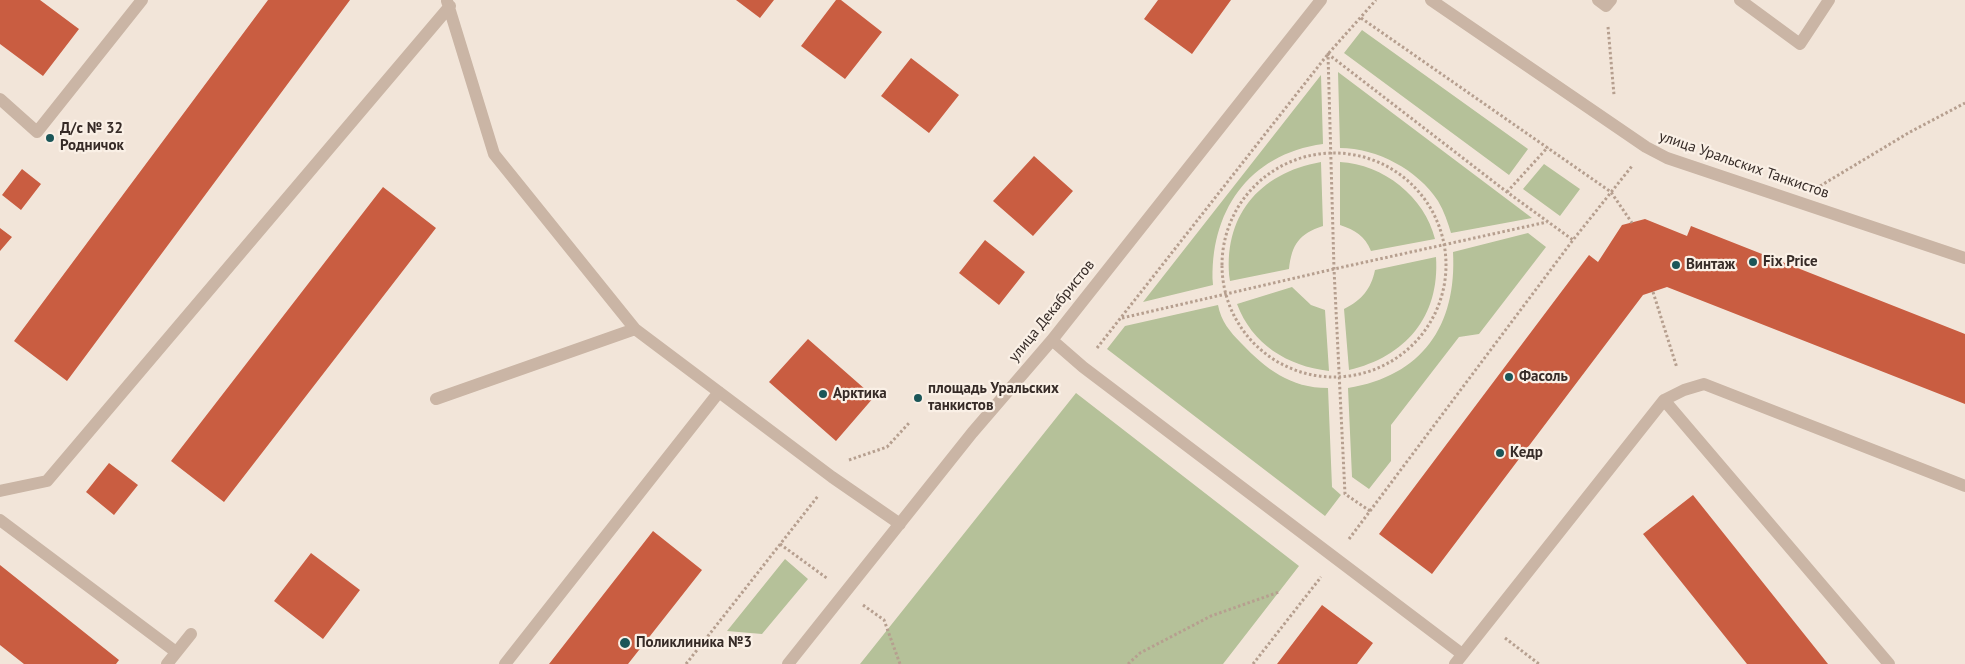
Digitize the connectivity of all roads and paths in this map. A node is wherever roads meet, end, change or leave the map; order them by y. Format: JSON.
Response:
{"nodes":[{"id":1,"x":142,"y":0,"type":"edge"},
{"id":2,"x":1321,"y":0,"type":"edge"},
{"id":3,"x":1376,"y":0,"type":"edge"},
{"id":4,"x":1430,"y":0,"type":"edge"},
{"id":5,"x":1740,"y":0,"type":"edge"},
{"id":6,"x":1829,"y":0,"type":"edge"},
{"id":7,"x":1605,"y":2,"type":"edge"},
{"id":8,"x":449,"y":3,"type":"edge"},
{"id":9,"x":1361,"y":18,"type":"junction"},
{"id":10,"x":1328,"y":54,"type":"junction"},
{"id":11,"x":0,"y":99,"type":"edge"},
{"id":12,"x":1965,"y":103,"type":"edge"},
{"id":13,"x":1618,"y":128,"type":"junction"},
{"id":14,"x":1548,"y":147,"type":"junction"},
{"id":15,"x":1646,"y":147,"type":"junction"},
{"id":16,"x":1331,"y":153,"type":"junction"},
{"id":17,"x":1507,"y":192,"type":"junction"},
{"id":18,"x":1611,"y":192,"type":"junction"},
{"id":19,"x":1796,"y":200,"type":"junction"},
{"id":20,"x":1548,"y":222,"type":"junction"},
{"id":21,"x":1632,"y":223,"type":"dead end"},
{"id":22,"x":1573,"y":240,"type":"junction"},
{"id":23,"x":1444,"y":244,"type":"junction"},
{"id":24,"x":1965,"y":258,"type":"edge"},
{"id":25,"x":1334,"y":268,"type":"junction"},
{"id":26,"x":1653,"y":292,"type":"dead end"},
{"id":27,"x":1225,"y":295,"type":"junction"},
{"id":28,"x":1121,"y":319,"type":"junction"},
{"id":29,"x":636,"y":329,"type":"junction"},
{"id":30,"x":1052,"y":340,"type":"junction"},
{"id":31,"x":1083,"y":367,"type":"junction"},
{"id":32,"x":1339,"y":377,"type":"junction"},
{"id":33,"x":1684,"y":390,"type":"junction"},
{"id":34,"x":719,"y":392,"type":"junction"},
{"id":35,"x":436,"y":399,"type":"dead end"},
{"id":36,"x":1664,"y":400,"type":"junction"},
{"id":37,"x":909,"y":423,"type":"dead end"},
{"id":38,"x":832,"y":477,"type":"junction"},
{"id":39,"x":1965,"y":486,"type":"edge"},
{"id":40,"x":0,"y":491,"type":"edge"},
{"id":41,"x":1370,"y":511,"type":"junction"},
{"id":42,"x":0,"y":520,"type":"edge"},
{"id":43,"x":900,"y":524,"type":"junction"},
{"id":44,"x":1336,"y":558,"type":"junction"},
{"id":45,"x":1279,"y":592,"type":"dead end"},
{"id":46,"x":884,"y":620,"type":"dead end"},
{"id":47,"x":1487,"y":624,"type":"junction"},
{"id":48,"x":191,"y":634,"type":"dead end"},
{"id":49,"x":176,"y":652,"type":"junction"},
{"id":50,"x":1458,"y":659,"type":"edge"},
{"id":51,"x":167,"y":664,"type":"edge"},
{"id":52,"x":504,"y":664,"type":"edge"},
{"id":53,"x":686,"y":664,"type":"edge"},
{"id":54,"x":788,"y":664,"type":"edge"},
{"id":55,"x":900,"y":664,"type":"edge"},
{"id":56,"x":1128,"y":664,"type":"edge"},
{"id":57,"x":1253,"y":664,"type":"edge"},
{"id":58,"x":1538,"y":664,"type":"edge"},
{"id":59,"x":1889,"y":664,"type":"edge"}],
"edges":[{"from":1,"to":11,"type":"street"},
{"from":2,"to":30,"type":"street","name":"улица Декабристов"},
{"from":3,"to":9,"type":"path"},
{"from":4,"to":13,"type":"street","name":"улица Уральских Танкистов"},
{"from":5,"to":6,"type":"street"},
{"from":7,"to":13,"type":"path"},
{"from":8,"to":29,"type":"street"},
{"from":8,"to":40,"type":"street"},
{"from":9,"to":10,"type":"path"},
{"from":9,"to":14,"type":"path"},
{"from":10,"to":16,"type":"path"},
{"from":10,"to":17,"type":"path"},
{"from":10,"to":28,"type":"path"},
{"from":12,"to":19,"type":"path"},
{"from":13,"to":15,"type":"street","name":"улица Уральских Танкистов"},
{"from":14,"to":17,"type":"path"},
{"from":14,"to":18,"type":"path"},
{"from":15,"to":18,"type":"path"},
{"from":15,"to":19,"type":"street","name":"улица Уральских Танкистов"},
{"from":16,"to":23,"type":"path"},
{"from":16,"to":25,"type":"path"},
{"from":16,"to":27,"type":"path"},
{"from":17,"to":20,"type":"path"},
{"from":18,"to":21,"type":"path"},
{"from":18,"to":22,"type":"path"},
{"from":19,"to":24,"type":"street","name":"улица Уральских Танкистов"},
{"from":20,"to":22,"type":"path"},
{"from":20,"to":23,"type":"path"},
{"from":22,"to":41,"type":"path"},
{"from":23,"to":25,"type":"path"},
{"from":23,"to":32,"type":"path"},
{"from":25,"to":27,"type":"path"},
{"from":25,"to":32,"type":"path"},
{"from":26,"to":33,"type":"path"},
{"from":27,"to":28,"type":"path"},
{"from":27,"to":32,"type":"path"},
{"from":28,"to":31,"type":"path"},
{"from":29,"to":34,"type":"street"},
{"from":29,"to":35,"type":"street"},
{"from":30,"to":31,"type":"street"},
{"from":30,"to":43,"type":"street","name":"улица Декабристов"},
{"from":31,"to":44,"type":"street"},
{"from":32,"to":41,"type":"path"},
{"from":33,"to":36,"type":"street"},
{"from":33,"to":39,"type":"street"},
{"from":34,"to":38,"type":"street"},
{"from":34,"to":52,"type":"street"},
{"from":36,"to":47,"type":"street"},
{"from":36,"to":59,"type":"street"},
{"from":37,"to":38,"type":"path"},
{"from":38,"to":43,"type":"street"},
{"from":38,"to":53,"type":"path"},
{"from":41,"to":44,"type":"path"},
{"from":42,"to":49,"type":"street"},
{"from":43,"to":54,"type":"street","name":"улица Декабристов"},
{"from":44,"to":50,"type":"street"},
{"from":44,"to":57,"type":"path"},
{"from":45,"to":56,"type":"path"},
{"from":46,"to":55,"type":"path"},
{"from":47,"to":50,"type":"street"},
{"from":47,"to":58,"type":"path"},
{"from":48,"to":49,"type":"street"},
{"from":49,"to":51,"type":"street"}]}
